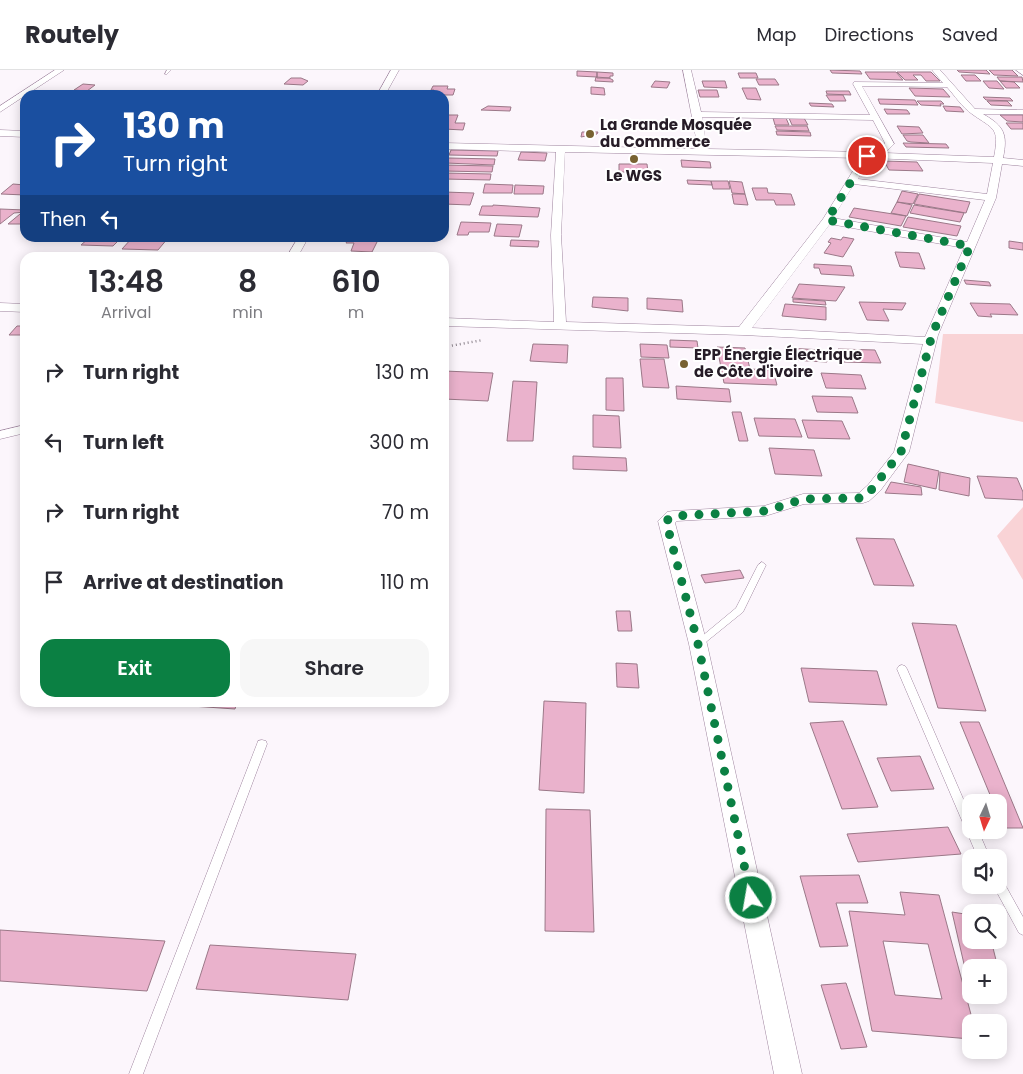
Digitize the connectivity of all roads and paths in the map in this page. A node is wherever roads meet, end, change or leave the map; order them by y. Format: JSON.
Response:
{"nodes":[{"id":1,"x":60,"y":70,"type":"edge"},
{"id":2,"x":394,"y":70,"type":"edge"},
{"id":3,"x":687,"y":70,"type":"edge"},
{"id":4,"x":936,"y":70,"type":"edge"},
{"id":5,"x":1020,"y":70,"type":"edge"},
{"id":6,"x":1023,"y":73,"type":"edge"},
{"id":7,"x":951,"y":85,"type":"junction"},
{"id":8,"x":30,"y":90,"type":"edge"},
{"id":9,"x":384,"y":90,"type":"edge"},
{"id":10,"x":20,"y":97,"type":"edge"},
{"id":11,"x":0,"y":110,"type":"edge"},
{"id":12,"x":973,"y":111,"type":"junction"},
{"id":13,"x":1023,"y":112,"type":"edge"},
{"id":14,"x":697,"y":114,"type":"junction"},
{"id":15,"x":875,"y":118,"type":"junction"},
{"id":16,"x":0,"y":133,"type":"edge"},
{"id":17,"x":20,"y":134,"type":"edge"},
{"id":18,"x":449,"y":146,"type":"edge"},
{"id":19,"x":561,"y":150,"type":"junction"},
{"id":20,"x":703,"y":152,"type":"junction"},
{"id":21,"x":867,"y":156,"type":"junction"},
{"id":22,"x":999,"y":160,"type":"junction"},
{"id":23,"x":1023,"y":163,"type":"edge"},
{"id":24,"x":852,"y":181,"type":"junction"},
{"id":25,"x":991,"y":198,"type":"junction"},
{"id":26,"x":827,"y":220,"type":"junction"},
{"id":27,"x":970,"y":246,"type":"junction"},
{"id":28,"x":0,"y":307,"type":"edge"},
{"id":29,"x":20,"y":308,"type":"edge"},
{"id":30,"x":449,"y":322,"type":"edge"},
{"id":31,"x":560,"y":325,"type":"junction"},
{"id":32,"x":744,"y":331,"type":"junction"},
{"id":33,"x":930,"y":341,"type":"junction"},
{"id":34,"x":20,"y":430,"type":"edge"},
{"id":35,"x":0,"y":435,"type":"edge"},
{"id":36,"x":762,"y":565,"type":"dead end"},
{"id":37,"x":698,"y":644,"type":"junction"},
{"id":38,"x":902,"y":669,"type":"dead end"},
{"id":39,"x":262,"y":744,"type":"dead end"},
{"id":40,"x":962,"y":809,"type":"edge"},
{"id":41,"x":1004,"y":894,"type":"edge"},
{"id":42,"x":1023,"y":929,"type":"edge"},
{"id":43,"x":136,"y":1074,"type":"edge"},
{"id":44,"x":788,"y":1074,"type":"edge"}],
"edges":[{"from":1,"to":8,"type":"street"},
{"from":2,"to":9,"type":"street"},
{"from":3,"to":14,"type":"street"},
{"from":4,"to":7,"type":"street"},
{"from":5,"to":6,"type":"street"},
{"from":7,"to":12,"type":"street"},
{"from":7,"to":15,"type":"street"},
{"from":10,"to":11,"type":"street"},
{"from":12,"to":13,"type":"street"},
{"from":12,"to":22,"type":"street"},
{"from":14,"to":15,"type":"street"},
{"from":14,"to":20,"type":"street"},
{"from":15,"to":21,"type":"street"},
{"from":16,"to":17,"type":"street"},
{"from":18,"to":19,"type":"street"},
{"from":19,"to":20,"type":"street"},
{"from":19,"to":31,"type":"street"},
{"from":20,"to":21,"type":"street"},
{"from":21,"to":22,"type":"street"},
{"from":21,"to":24,"type":"street"},
{"from":22,"to":23,"type":"street"},
{"from":22,"to":25,"type":"street"},
{"from":24,"to":25,"type":"street"},
{"from":24,"to":26,"type":"street"},
{"from":25,"to":27,"type":"street"},
{"from":26,"to":27,"type":"street"},
{"from":26,"to":32,"type":"street"},
{"from":27,"to":33,"type":"street"},
{"from":28,"to":29,"type":"street"},
{"from":30,"to":31,"type":"street"},
{"from":31,"to":32,"type":"street"},
{"from":32,"to":33,"type":"street"},
{"from":33,"to":37,"type":"street"},
{"from":34,"to":35,"type":"street"},
{"from":36,"to":37,"type":"lane"},
{"from":37,"to":44,"type":"street"},
{"from":38,"to":40,"type":"lane"},
{"from":39,"to":43,"type":"lane"},
{"from":41,"to":42,"type":"lane"}]}
